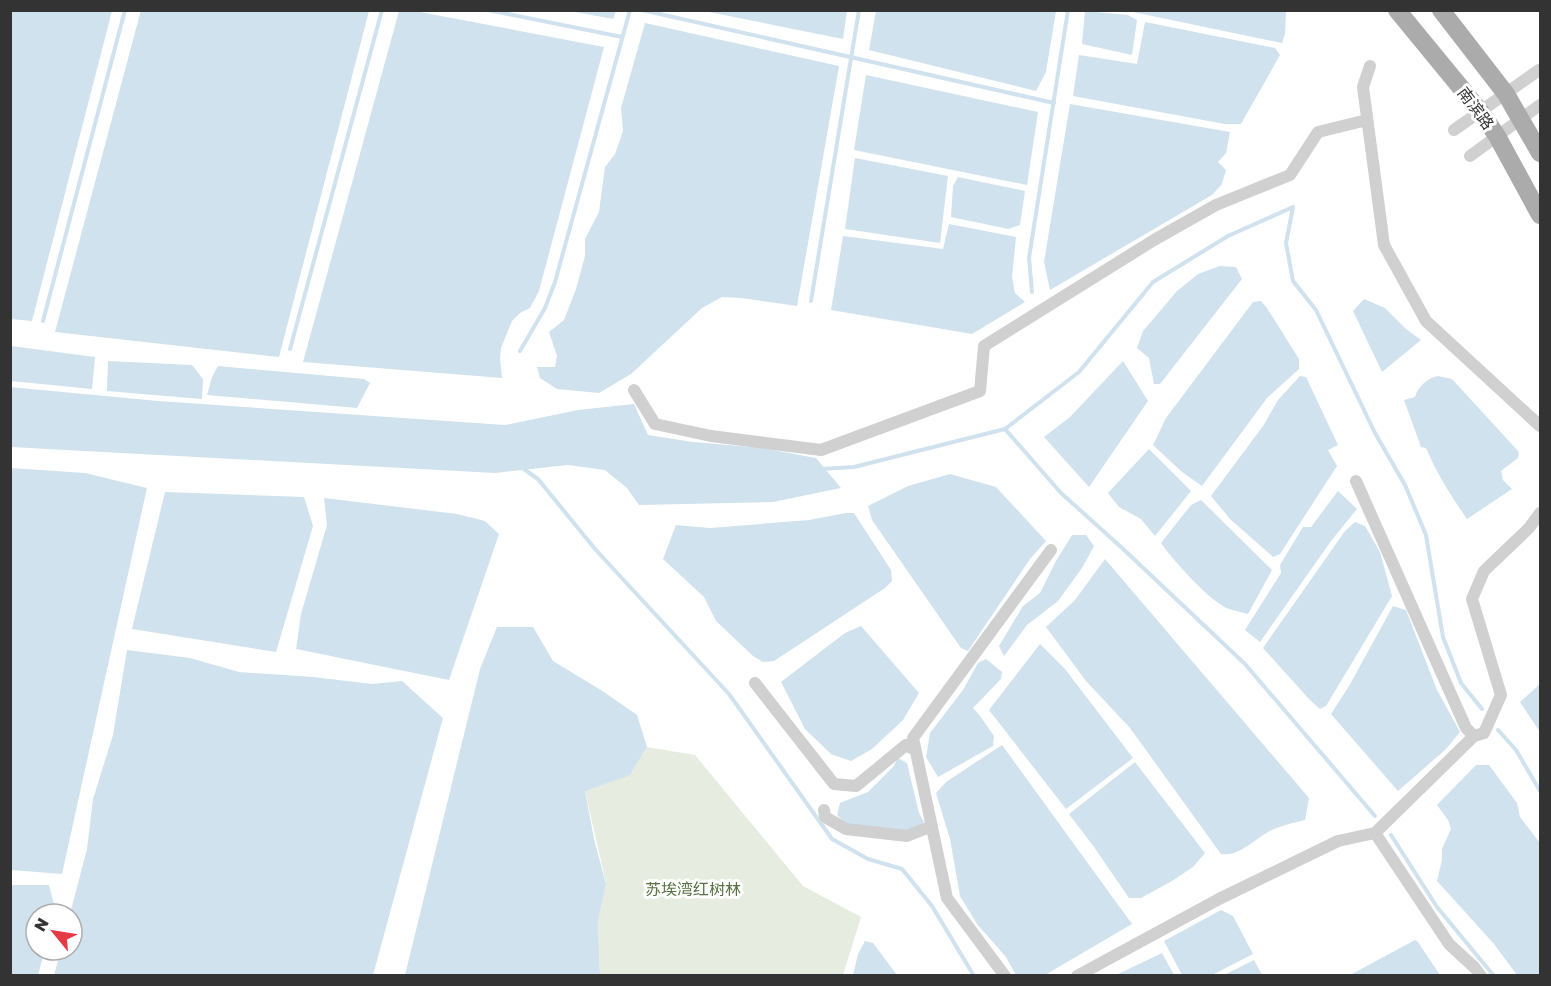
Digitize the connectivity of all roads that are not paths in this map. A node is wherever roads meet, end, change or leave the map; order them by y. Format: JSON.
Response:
{"nodes":[{"id":1,"x":1396,"y":10,"type":"edge"},
{"id":2,"x":1441,"y":10,"type":"edge"},
{"id":3,"x":1370,"y":66,"type":"dead end"},
{"id":4,"x":1539,"y":70,"type":"dead end"},
{"id":5,"x":1506,"y":94,"type":"junction"},
{"id":6,"x":1540,"y":105,"type":"edge"},
{"id":7,"x":1480,"y":111,"type":"junction"},
{"id":8,"x":1521,"y":119,"type":"junction"},
{"id":9,"x":1367,"y":120,"type":"junction"},
{"id":10,"x":1454,"y":130,"type":"dead end"},
{"id":11,"x":1497,"y":136,"type":"junction"},
{"id":12,"x":1540,"y":153,"type":"edge"},
{"id":13,"x":1470,"y":156,"type":"dead end"},
{"id":14,"x":1540,"y":215,"type":"edge"},
{"id":15,"x":634,"y":390,"type":"dead end"},
{"id":16,"x":1540,"y":426,"type":"edge"},
{"id":17,"x":1356,"y":481,"type":"dead end"},
{"id":18,"x":1540,"y":513,"type":"edge"},
{"id":19,"x":1052,"y":550,"type":"dead end"},
{"id":20,"x":754,"y":683,"type":"dead end"},
{"id":21,"x":1474,"y":736,"type":"junction"},
{"id":22,"x":915,"y":750,"type":"junction"},
{"id":23,"x":825,"y":810,"type":"dead end"},
{"id":24,"x":932,"y":826,"type":"junction"},
{"id":25,"x":1375,"y":833,"type":"junction"},
{"id":26,"x":1005,"y":975,"type":"edge"},
{"id":27,"x":1077,"y":975,"type":"edge"},
{"id":28,"x":1481,"y":975,"type":"edge"}],
"edges":[{"from":1,"to":7,"type":"main road","name":"南滨路"},
{"from":2,"to":5,"type":"main road","name":"南滨路"},
{"from":3,"to":9,"type":"street"},
{"from":4,"to":5,"type":"street"},
{"from":5,"to":7,"type":"street"},
{"from":5,"to":8,"type":"main road","name":"南滨路"},
{"from":6,"to":8,"type":"street"},
{"from":7,"to":10,"type":"street"},
{"from":7,"to":11,"type":"main road","name":"南滨路"},
{"from":8,"to":11,"type":"street"},
{"from":8,"to":12,"type":"main road","name":"南滨路"},
{"from":9,"to":15,"type":"street"},
{"from":9,"to":16,"type":"street"},
{"from":11,"to":13,"type":"street"},
{"from":11,"to":14,"type":"main road","name":"南滨路"},
{"from":17,"to":21,"type":"street"},
{"from":18,"to":21,"type":"street"},
{"from":19,"to":22,"type":"street"},
{"from":20,"to":22,"type":"street"},
{"from":21,"to":25,"type":"street"},
{"from":22,"to":24,"type":"street"},
{"from":23,"to":24,"type":"street"},
{"from":24,"to":26,"type":"street"},
{"from":25,"to":27,"type":"street"},
{"from":25,"to":28,"type":"street"}]}
